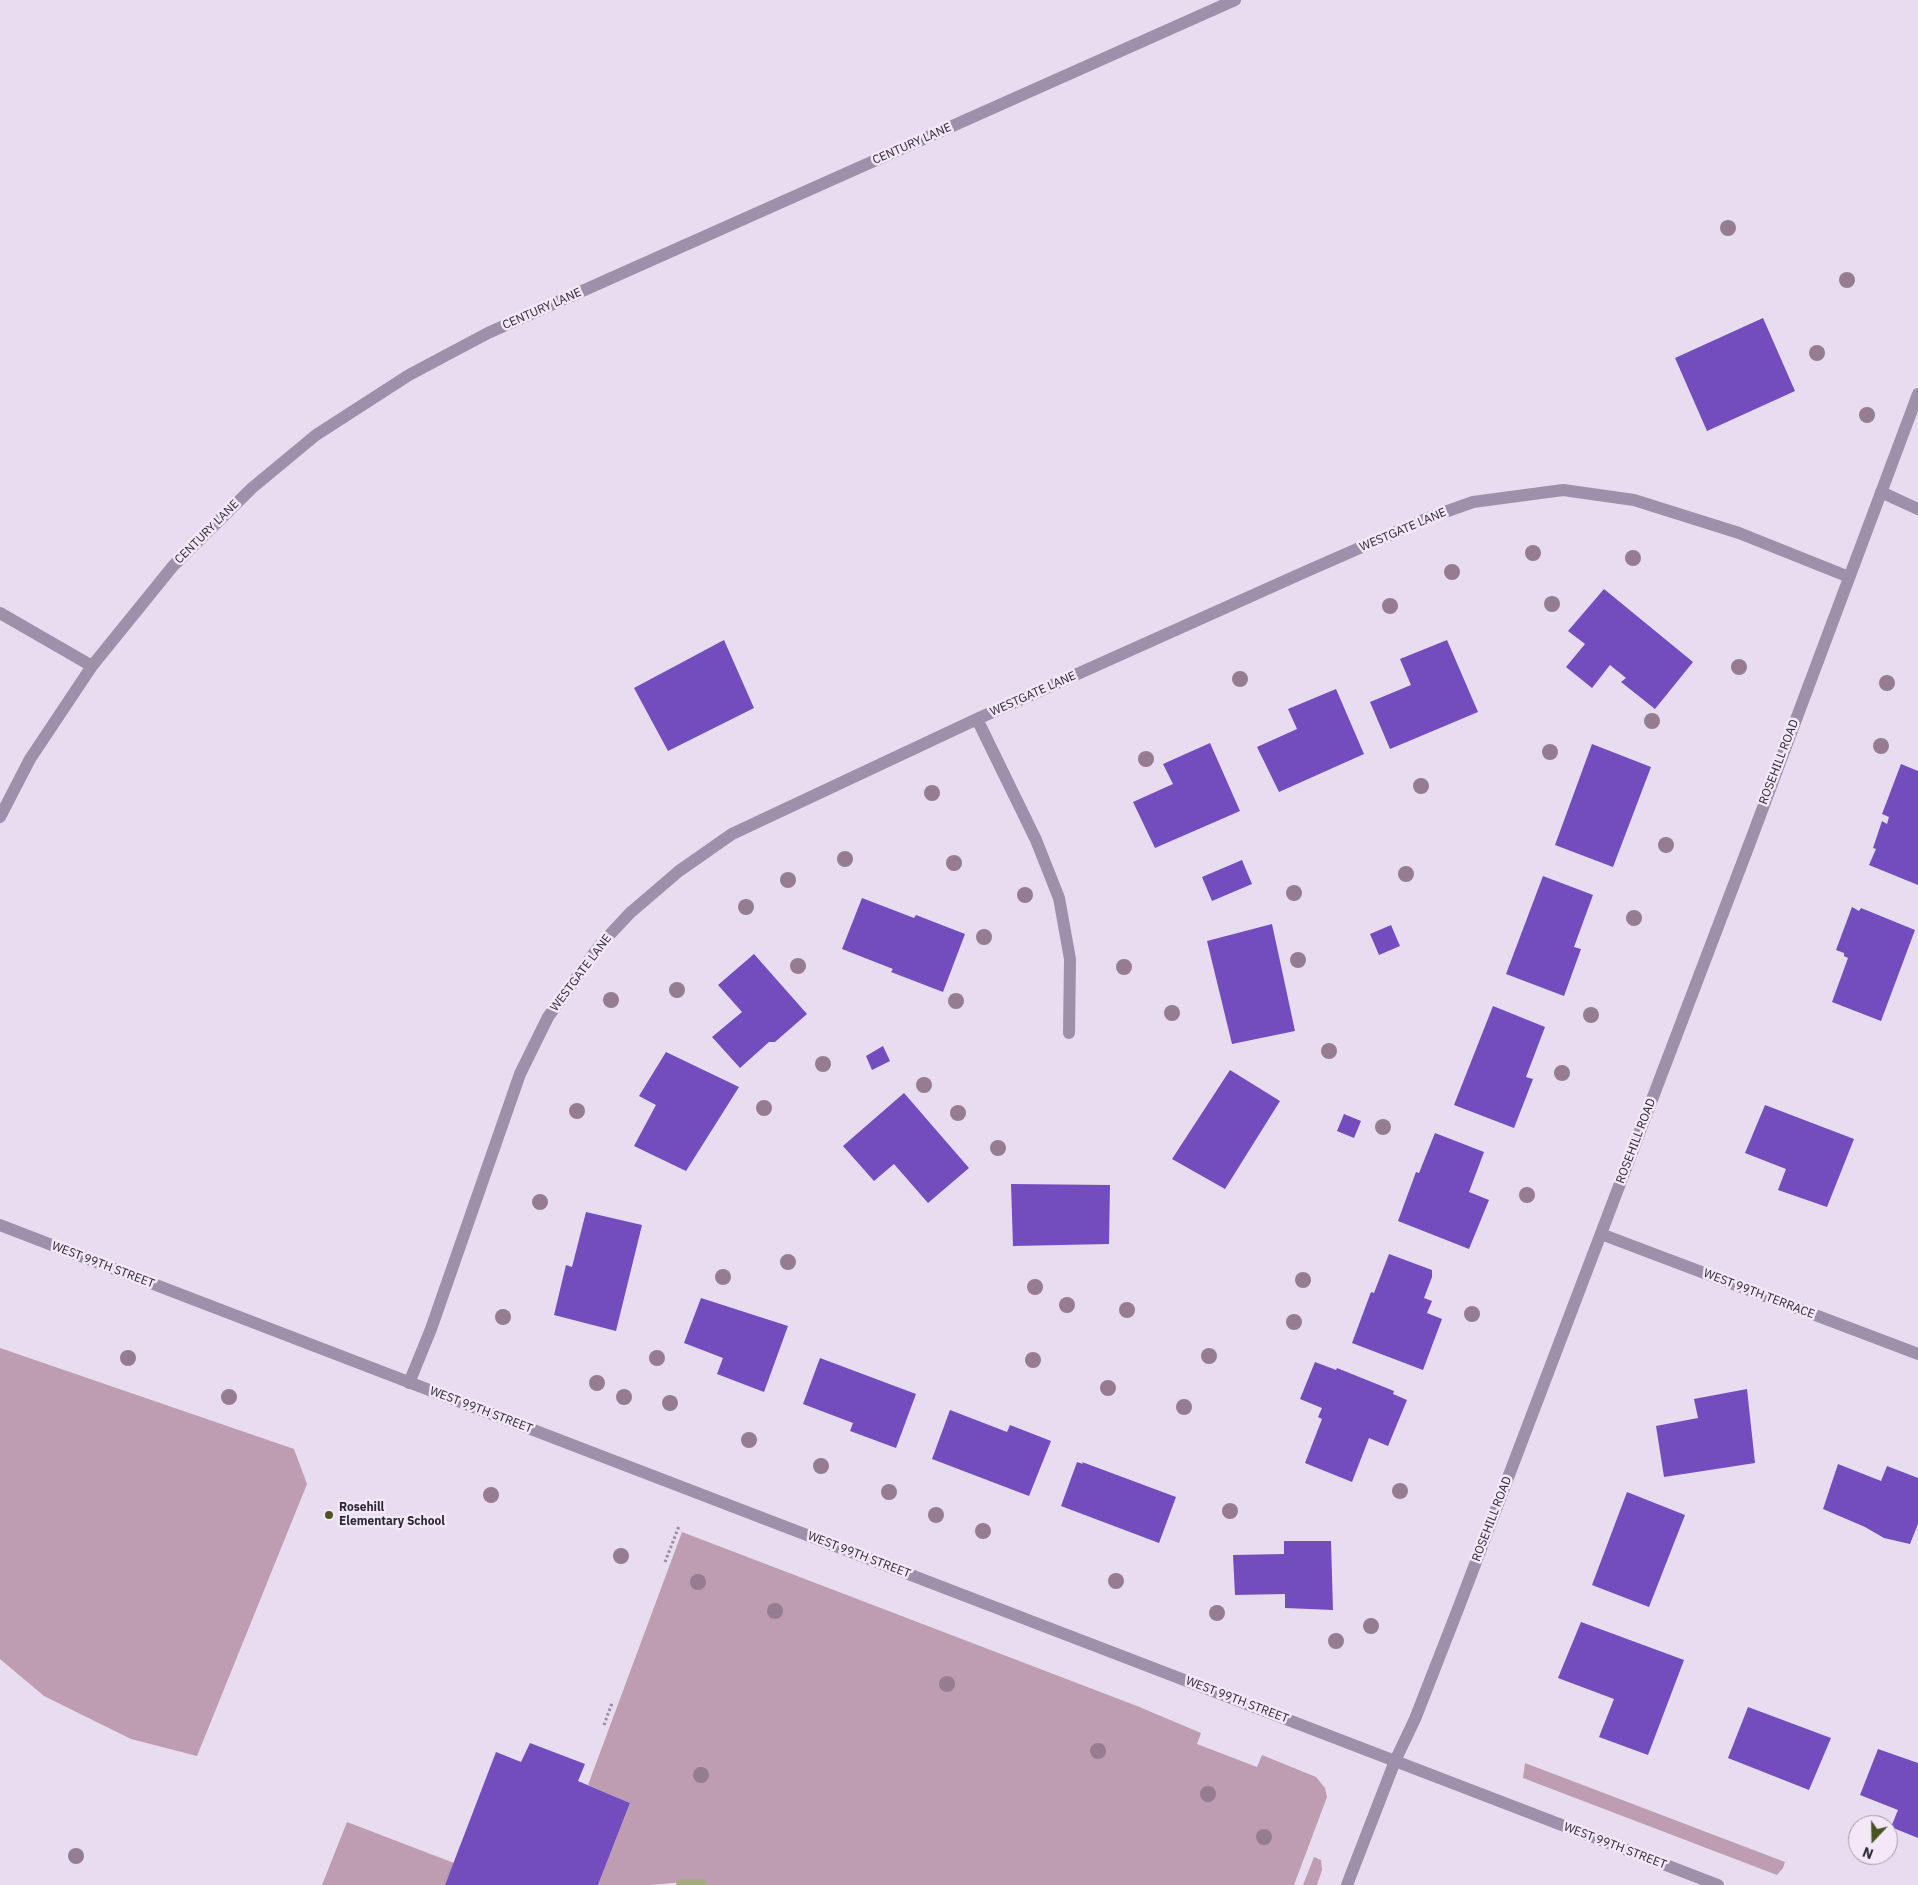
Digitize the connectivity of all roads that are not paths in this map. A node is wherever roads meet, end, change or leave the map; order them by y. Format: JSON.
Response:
{"nodes":[{"id":1,"x":1235,"y":0,"type":"edge"},
{"id":2,"x":1918,"y":394,"type":"edge"},
{"id":3,"x":1881,"y":492,"type":"junction"},
{"id":4,"x":1918,"y":510,"type":"edge"},
{"id":5,"x":1849,"y":577,"type":"junction"},
{"id":6,"x":0,"y":613,"type":"edge"},
{"id":7,"x":92,"y":666,"type":"junction"},
{"id":8,"x":977,"y":719,"type":"junction"},
{"id":9,"x":0,"y":817,"type":"edge"},
{"id":10,"x":1069,"y":1033,"type":"dead end"},
{"id":11,"x":0,"y":1225,"type":"edge"},
{"id":12,"x":1601,"y":1234,"type":"junction"},
{"id":13,"x":1918,"y":1354,"type":"edge"},
{"id":14,"x":409,"y":1382,"type":"junction"},
{"id":15,"x":1395,"y":1761,"type":"junction"},
{"id":16,"x":1347,"y":1885,"type":"edge"},
{"id":17,"x":1718,"y":1885,"type":"edge"}],
"edges":[{"from":1,"to":7,"type":"street","name":"CENTURY LANE"},
{"from":2,"to":3,"type":"street","name":"ROSEHILL ROAD"},
{"from":3,"to":4,"type":"street"},
{"from":3,"to":5,"type":"street","name":"ROSEHILL ROAD"},
{"from":5,"to":8,"type":"street","name":"WESTGATE LANE"},
{"from":5,"to":12,"type":"street","name":"ROSEHILL ROAD"},
{"from":6,"to":7,"type":"street"},
{"from":7,"to":9,"type":"street","name":"CENTURY LANE"},
{"from":8,"to":10,"type":"street","name":"WESTGATE LANE"},
{"from":8,"to":14,"type":"street","name":"WESTGATE LANE"},
{"from":11,"to":14,"type":"street","name":"WEST 99TH STREET"},
{"from":12,"to":13,"type":"street","name":"WEST 99TH TERRACE"},
{"from":12,"to":15,"type":"street","name":"ROSEHILL ROAD"},
{"from":14,"to":15,"type":"street","name":"WEST 99TH STREET"},
{"from":15,"to":16,"type":"street","name":"ROSEHILL ROAD"},
{"from":15,"to":17,"type":"street","name":"WEST 99TH STREET"}]}
